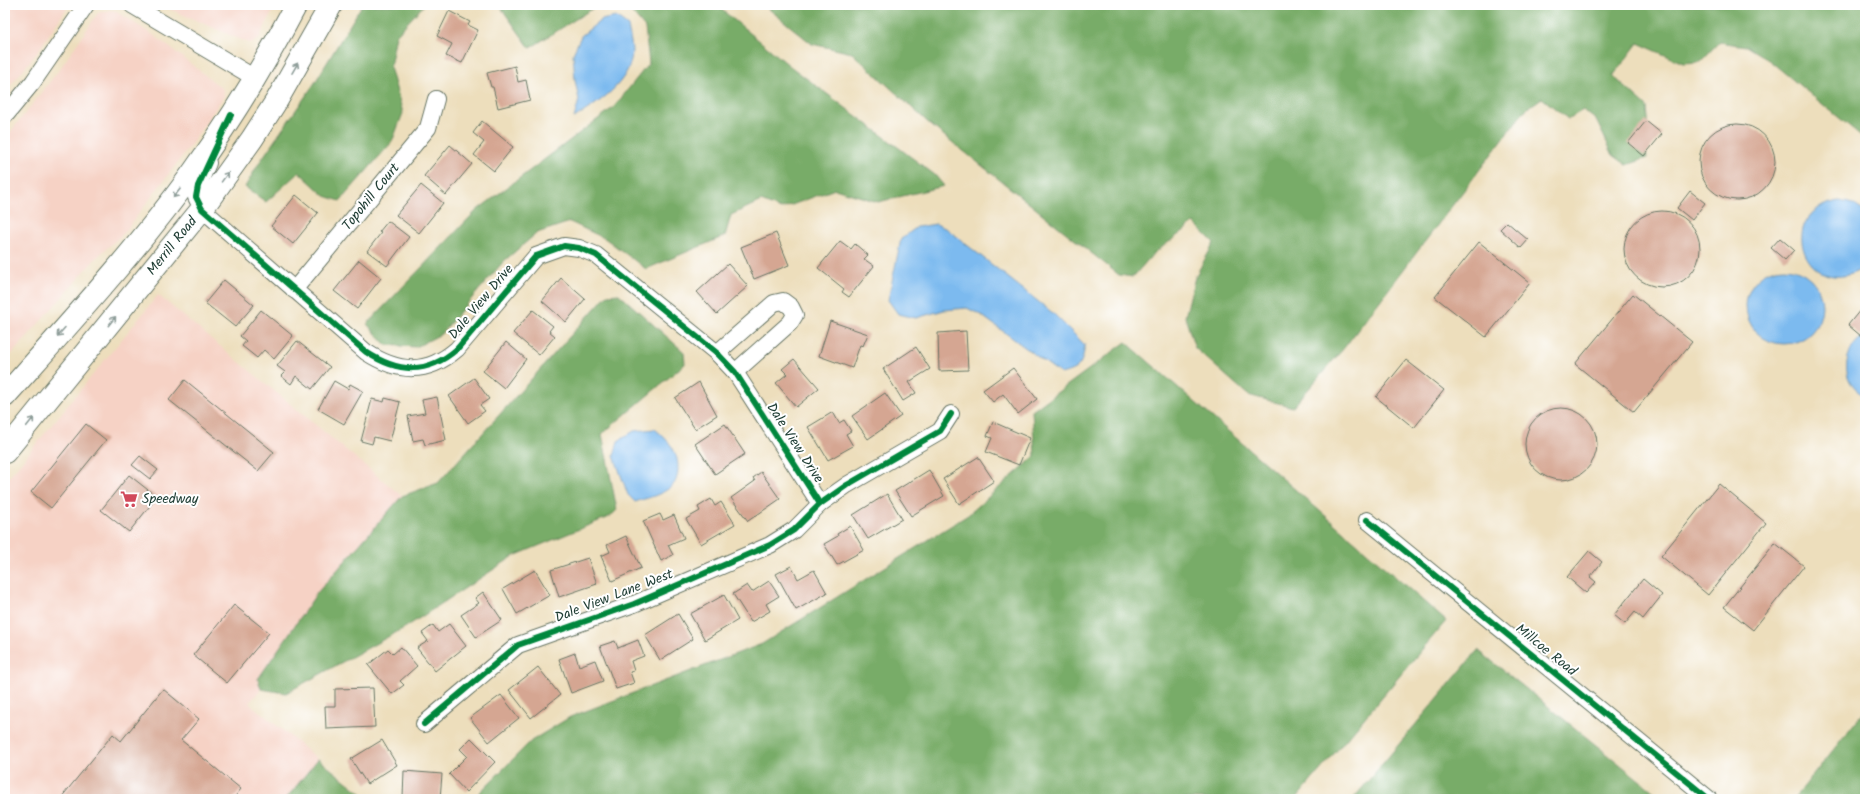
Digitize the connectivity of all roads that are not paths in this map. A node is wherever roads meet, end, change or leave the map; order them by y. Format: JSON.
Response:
{"nodes":[{"id":1,"x":86,"y":5,"type":"edge"},
{"id":2,"x":132,"y":5,"type":"edge"},
{"id":3,"x":296,"y":5,"type":"edge"},
{"id":4,"x":330,"y":5,"type":"edge"},
{"id":5,"x":254,"y":78,"type":"junction"},
{"id":6,"x":436,"y":99,"type":"dead end"},
{"id":7,"x":231,"y":115,"type":"junction"},
{"id":8,"x":5,"y":116,"type":"edge"},
{"id":9,"x":202,"y":209,"type":"junction"},
{"id":10,"x":294,"y":290,"type":"junction"},
{"id":11,"x":718,"y":353,"type":"junction"},
{"id":12,"x":735,"y":372,"type":"junction"},
{"id":13,"x":5,"y":396,"type":"edge"},
{"id":14,"x":951,"y":414,"type":"dead end"},
{"id":15,"x":5,"y":452,"type":"edge"},
{"id":16,"x":820,"y":504,"type":"junction"},
{"id":17,"x":1367,"y":520,"type":"dead end"},
{"id":18,"x":424,"y":724,"type":"dead end"},
{"id":19,"x":1709,"y":799,"type":"edge"}],
"edges":[{"from":1,"to":8,"type":"street"},
{"from":2,"to":5,"type":"street"},
{"from":3,"to":5,"type":"main road","name":"Merrill Road"},
{"from":9,"to":4,"type":"main road","name":"Merrill Road","one_way":true},
{"from":5,"to":7,"type":"main road","name":"Merrill Road"},
{"from":6,"to":10,"type":"street","name":"Topohill Court"},
{"from":7,"to":9,"type":"street"},
{"from":7,"to":13,"type":"main road","name":"Merrill Road","one_way":true},
{"from":9,"to":10,"type":"street","name":"Dale View Drive"},
{"from":15,"to":9,"type":"main road","name":"Merrill Road","one_way":true},
{"from":10,"to":11,"type":"street","name":"Dale View Drive"},
{"from":11,"to":12,"type":"street","name":"Dale View Drive"},
{"from":11,"to":12,"type":"street"},
{"from":12,"to":16,"type":"street","name":"Dale View Drive"},
{"from":14,"to":16,"type":"street","name":"Dale View Lane West"},
{"from":16,"to":18,"type":"street","name":"Dale View Lane West"},
{"from":17,"to":19,"type":"street","name":"Millcoe Road"}]}
